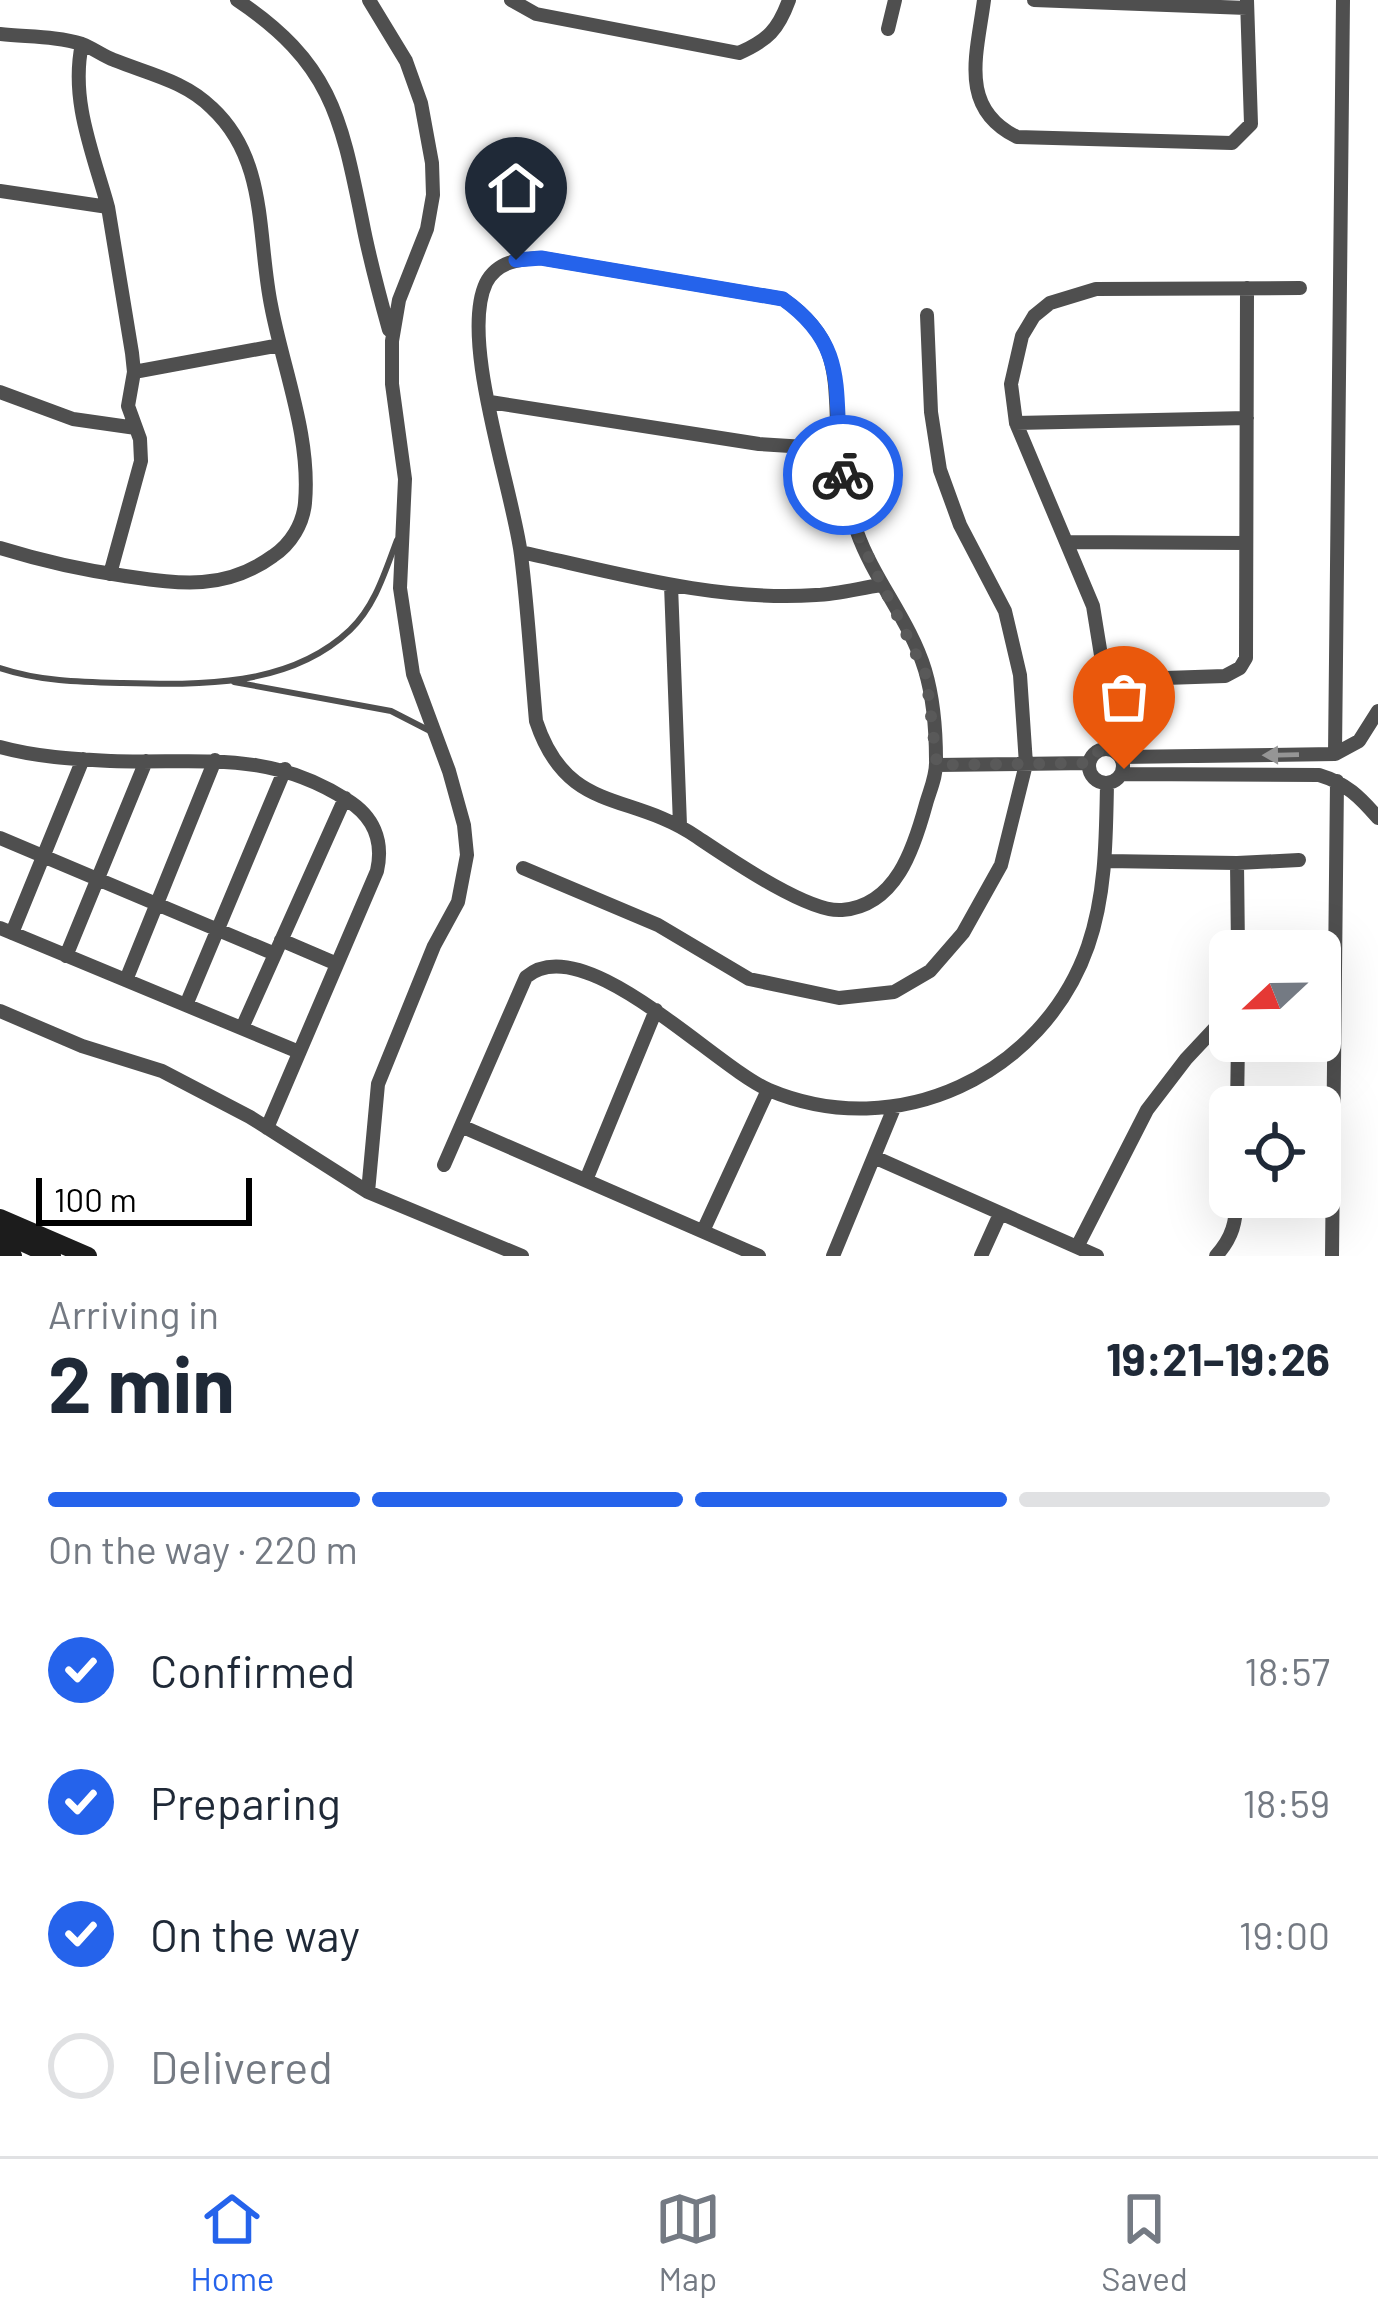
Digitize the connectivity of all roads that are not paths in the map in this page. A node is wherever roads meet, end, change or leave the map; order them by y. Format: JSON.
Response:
{"nodes":[{"id":1,"x":237,"y":0,"type":"edge"},
{"id":2,"x":369,"y":0,"type":"edge"},
{"id":3,"x":511,"y":0,"type":"edge"},
{"id":4,"x":788,"y":0,"type":"edge"},
{"id":5,"x":895,"y":0,"type":"edge"},
{"id":6,"x":984,"y":0,"type":"edge"},
{"id":7,"x":1034,"y":0,"type":"edge"},
{"id":8,"x":1343,"y":0,"type":"edge"},
{"id":9,"x":1247,"y":4,"type":"edge"},
{"id":10,"x":538,"y":7,"type":"edge"},
{"id":11,"x":888,"y":28,"type":"dead end"},
{"id":12,"x":0,"y":34,"type":"edge"},
{"id":13,"x":82,"y":44,"type":"junction"},
{"id":14,"x":0,"y":191,"type":"edge"},
{"id":15,"x":108,"y":207,"type":"junction"},
{"id":16,"x":1247,"y":288,"type":"junction"},
{"id":17,"x":1300,"y":288,"type":"dead end"},
{"id":18,"x":927,"y":316,"type":"dead end"},
{"id":19,"x":392,"y":341,"type":"junction"},
{"id":20,"x":280,"y":345,"type":"junction"},
{"id":21,"x":134,"y":372,"type":"junction"},
{"id":22,"x":0,"y":392,"type":"edge"},
{"id":23,"x":490,"y":402,"type":"junction"},
{"id":24,"x":1247,"y":418,"type":"junction"},
{"id":25,"x":1016,"y":423,"type":"junction"},
{"id":26,"x":136,"y":428,"type":"junction"},
{"id":27,"x":838,"y":449,"type":"junction"},
{"id":28,"x":402,"y":525,"type":"junction"},
{"id":29,"x":1068,"y":542,"type":"junction"},
{"id":30,"x":1246,"y":543,"type":"junction"},
{"id":31,"x":0,"y":548,"type":"edge"},
{"id":32,"x":521,"y":552,"type":"junction"},
{"id":33,"x":110,"y":574,"type":"junction"},
{"id":34,"x":671,"y":585,"type":"junction"},
{"id":35,"x":881,"y":585,"type":"junction"},
{"id":36,"x":0,"y":668,"type":"edge"},
{"id":37,"x":1105,"y":680,"type":"junction"},
{"id":38,"x":231,"y":682,"type":"junction"},
{"id":39,"x":1378,"y":711,"type":"edge"},
{"id":40,"x":437,"y":737,"type":"junction"},
{"id":41,"x":3,"y":748,"type":"edge"},
{"id":42,"x":1106,"y":748,"type":"junction"},
{"id":43,"x":1335,"y":754,"type":"junction"},
{"id":44,"x":1121,"y":757,"type":"junction"},
{"id":45,"x":83,"y":759,"type":"junction"},
{"id":46,"x":215,"y":760,"type":"junction"},
{"id":47,"x":146,"y":761,"type":"junction"},
{"id":48,"x":1089,"y":763,"type":"junction"},
{"id":49,"x":1026,"y":764,"type":"junction"},
{"id":50,"x":0,"y":765,"type":"edge"},
{"id":51,"x":937,"y":765,"type":"junction"},
{"id":52,"x":285,"y":769,"type":"junction"},
{"id":53,"x":1122,"y":774,"type":"junction"},
{"id":54,"x":1337,"y":781,"type":"junction"},
{"id":55,"x":1107,"y":783,"type":"junction"},
{"id":56,"x":344,"y":798,"type":"junction"},
{"id":57,"x":1378,"y":818,"type":"edge"},
{"id":58,"x":680,"y":825,"type":"junction"},
{"id":59,"x":0,"y":838,"type":"edge"},
{"id":60,"x":44,"y":856,"type":"junction"},
{"id":61,"x":1299,"y":860,"type":"dead end"},
{"id":62,"x":1106,"y":861,"type":"junction"},
{"id":63,"x":1237,"y":863,"type":"junction"},
{"id":64,"x":523,"y":868,"type":"dead end"},
{"id":65,"x":98,"y":879,"type":"junction"},
{"id":66,"x":157,"y":904,"type":"junction"},
{"id":67,"x":218,"y":930,"type":"junction"},
{"id":68,"x":1238,"y":930,"type":"edge"},
{"id":69,"x":6,"y":931,"type":"edge"},
{"id":70,"x":278,"y":947,"type":"junction"},
{"id":71,"x":66,"y":956,"type":"junction"},
{"id":72,"x":338,"y":964,"type":"junction"},
{"id":73,"x":126,"y":980,"type":"junction"},
{"id":74,"x":186,"y":1005,"type":"junction"},
{"id":75,"x":656,"y":1010,"type":"junction"},
{"id":76,"x":0,"y":1011,"type":"edge"},
{"id":77,"x":242,"y":1028,"type":"junction"},
{"id":78,"x":1209,"y":1034,"type":"edge"},
{"id":79,"x":299,"y":1052,"type":"junction"},
{"id":80,"x":769,"y":1090,"type":"junction"},
{"id":81,"x":894,"y":1108,"type":"junction"},
{"id":82,"x":461,"y":1126,"type":"junction"},
{"id":83,"x":266,"y":1127,"type":"junction"},
{"id":84,"x":874,"y":1157,"type":"junction"},
{"id":85,"x":444,"y":1165,"type":"dead end"},
{"id":86,"x":586,"y":1180,"type":"junction"},
{"id":87,"x":368,"y":1192,"type":"junction"},
{"id":88,"x":1000,"y":1214,"type":"junction"},
{"id":89,"x":0,"y":1218,"type":"edge"},
{"id":90,"x":1236,"y":1218,"type":"edge"},
{"id":91,"x":0,"y":1232,"type":"edge"},
{"id":92,"x":703,"y":1232,"type":"junction"},
{"id":93,"x":1077,"y":1247,"type":"junction"},
{"id":94,"x":0,"y":1250,"type":"edge"},
{"id":95,"x":14,"y":1256,"type":"edge"},
{"id":96,"x":52,"y":1256,"type":"edge"},
{"id":97,"x":88,"y":1256,"type":"edge"},
{"id":98,"x":522,"y":1256,"type":"edge"},
{"id":99,"x":759,"y":1256,"type":"edge"},
{"id":100,"x":832,"y":1256,"type":"edge"},
{"id":101,"x":981,"y":1256,"type":"edge"},
{"id":102,"x":1097,"y":1256,"type":"edge"},
{"id":103,"x":1216,"y":1256,"type":"edge"},
{"id":104,"x":1332,"y":1256,"type":"edge"}],
"edges":[{"from":1,"to":19,"type":"street"},
{"from":2,"to":19,"type":"street"},
{"from":3,"to":10,"type":"street"},
{"from":4,"to":10,"type":"street"},
{"from":5,"to":11,"type":"street"},
{"from":6,"to":9,"type":"street"},
{"from":7,"to":9,"type":"street"},
{"from":8,"to":43,"type":"street"},
{"from":12,"to":13,"type":"street"},
{"from":13,"to":15,"type":"street"},
{"from":13,"to":20,"type":"street"},
{"from":14,"to":15,"type":"street"},
{"from":15,"to":21,"type":"street"},
{"from":16,"to":17,"type":"street"},
{"from":16,"to":24,"type":"street"},
{"from":16,"to":25,"type":"street"},
{"from":18,"to":49,"type":"street"},
{"from":19,"to":28,"type":"street"},
{"from":20,"to":21,"type":"street"},
{"from":20,"to":33,"type":"street"},
{"from":21,"to":26,"type":"street"},
{"from":22,"to":26,"type":"street"},
{"from":23,"to":27,"type":"street"},
{"from":23,"to":27,"type":"street"},
{"from":23,"to":32,"type":"street"},
{"from":24,"to":25,"type":"street"},
{"from":24,"to":30,"type":"street"},
{"from":25,"to":29,"type":"street"},
{"from":26,"to":33,"type":"street"},
{"from":27,"to":35,"type":"street"},
{"from":28,"to":38,"type":"lane"},
{"from":28,"to":40,"type":"street"},
{"from":29,"to":30,"type":"street"},
{"from":29,"to":37,"type":"street"},
{"from":30,"to":37,"type":"street"},
{"from":31,"to":33,"type":"street"},
{"from":32,"to":34,"type":"street"},
{"from":32,"to":58,"type":"street"},
{"from":34,"to":35,"type":"street"},
{"from":34,"to":58,"type":"street"},
{"from":35,"to":51,"type":"street"},
{"from":36,"to":38,"type":"lane"},
{"from":37,"to":42,"type":"street"},
{"from":38,"to":40,"type":"lane"},
{"from":39,"to":43,"type":"street"},
{"from":40,"to":87,"type":"street"},
{"from":41,"to":45,"type":"street"},
{"from":41,"to":50,"type":"street"},
{"from":42,"to":44,"type":"street"},
{"from":42,"to":48,"type":"street"},
{"from":43,"to":44,"type":"street","one_way":true},
{"from":44,"to":53,"type":"street"},
{"from":45,"to":47,"type":"street"},
{"from":45,"to":60,"type":"street"},
{"from":46,"to":47,"type":"street"},
{"from":46,"to":52,"type":"street"},
{"from":46,"to":66,"type":"street"},
{"from":47,"to":65,"type":"street"},
{"from":48,"to":49,"type":"street"},
{"from":48,"to":55,"type":"street"},
{"from":49,"to":51,"type":"street"},
{"from":49,"to":64,"type":"street"},
{"from":51,"to":58,"type":"street"},
{"from":52,"to":56,"type":"street"},
{"from":52,"to":67,"type":"street"},
{"from":53,"to":54,"type":"street"},
{"from":53,"to":55,"type":"street"},
{"from":54,"to":57,"type":"street"},
{"from":54,"to":104,"type":"street"},
{"from":55,"to":62,"type":"street"},
{"from":56,"to":70,"type":"street"},
{"from":56,"to":72,"type":"street"},
{"from":59,"to":60,"type":"street"},
{"from":60,"to":65,"type":"street"},
{"from":60,"to":69,"type":"street"},
{"from":61,"to":63,"type":"street"},
{"from":62,"to":63,"type":"street"},
{"from":62,"to":81,"type":"street"},
{"from":63,"to":68,"type":"street"},
{"from":65,"to":66,"type":"street"},
{"from":65,"to":71,"type":"street"},
{"from":66,"to":67,"type":"street"},
{"from":66,"to":73,"type":"street"},
{"from":67,"to":70,"type":"street"},
{"from":67,"to":74,"type":"street"},
{"from":69,"to":71,"type":"street"},
{"from":70,"to":72,"type":"street"},
{"from":70,"to":77,"type":"street"},
{"from":71,"to":73,"type":"street"},
{"from":72,"to":79,"type":"street"},
{"from":73,"to":74,"type":"street"},
{"from":74,"to":77,"type":"street"},
{"from":75,"to":80,"type":"street"},
{"from":75,"to":82,"type":"street"},
{"from":75,"to":86,"type":"street"},
{"from":76,"to":83,"type":"street"},
{"from":77,"to":79,"type":"street"},
{"from":78,"to":93,"type":"street"},
{"from":79,"to":83,"type":"street"},
{"from":80,"to":81,"type":"street"},
{"from":80,"to":92,"type":"street"},
{"from":81,"to":84,"type":"street"},
{"from":82,"to":85,"type":"street"},
{"from":82,"to":86,"type":"street"},
{"from":83,"to":87,"type":"street"},
{"from":84,"to":88,"type":"street"},
{"from":84,"to":100,"type":"street"},
{"from":86,"to":92,"type":"street"},
{"from":87,"to":98,"type":"street"},
{"from":88,"to":93,"type":"street"},
{"from":88,"to":101,"type":"street"},
{"from":89,"to":97,"type":"street"},
{"from":90,"to":103,"type":"street"},
{"from":91,"to":96,"type":"street"},
{"from":92,"to":99,"type":"street"},
{"from":93,"to":102,"type":"street"},
{"from":94,"to":95,"type":"street"}]}
